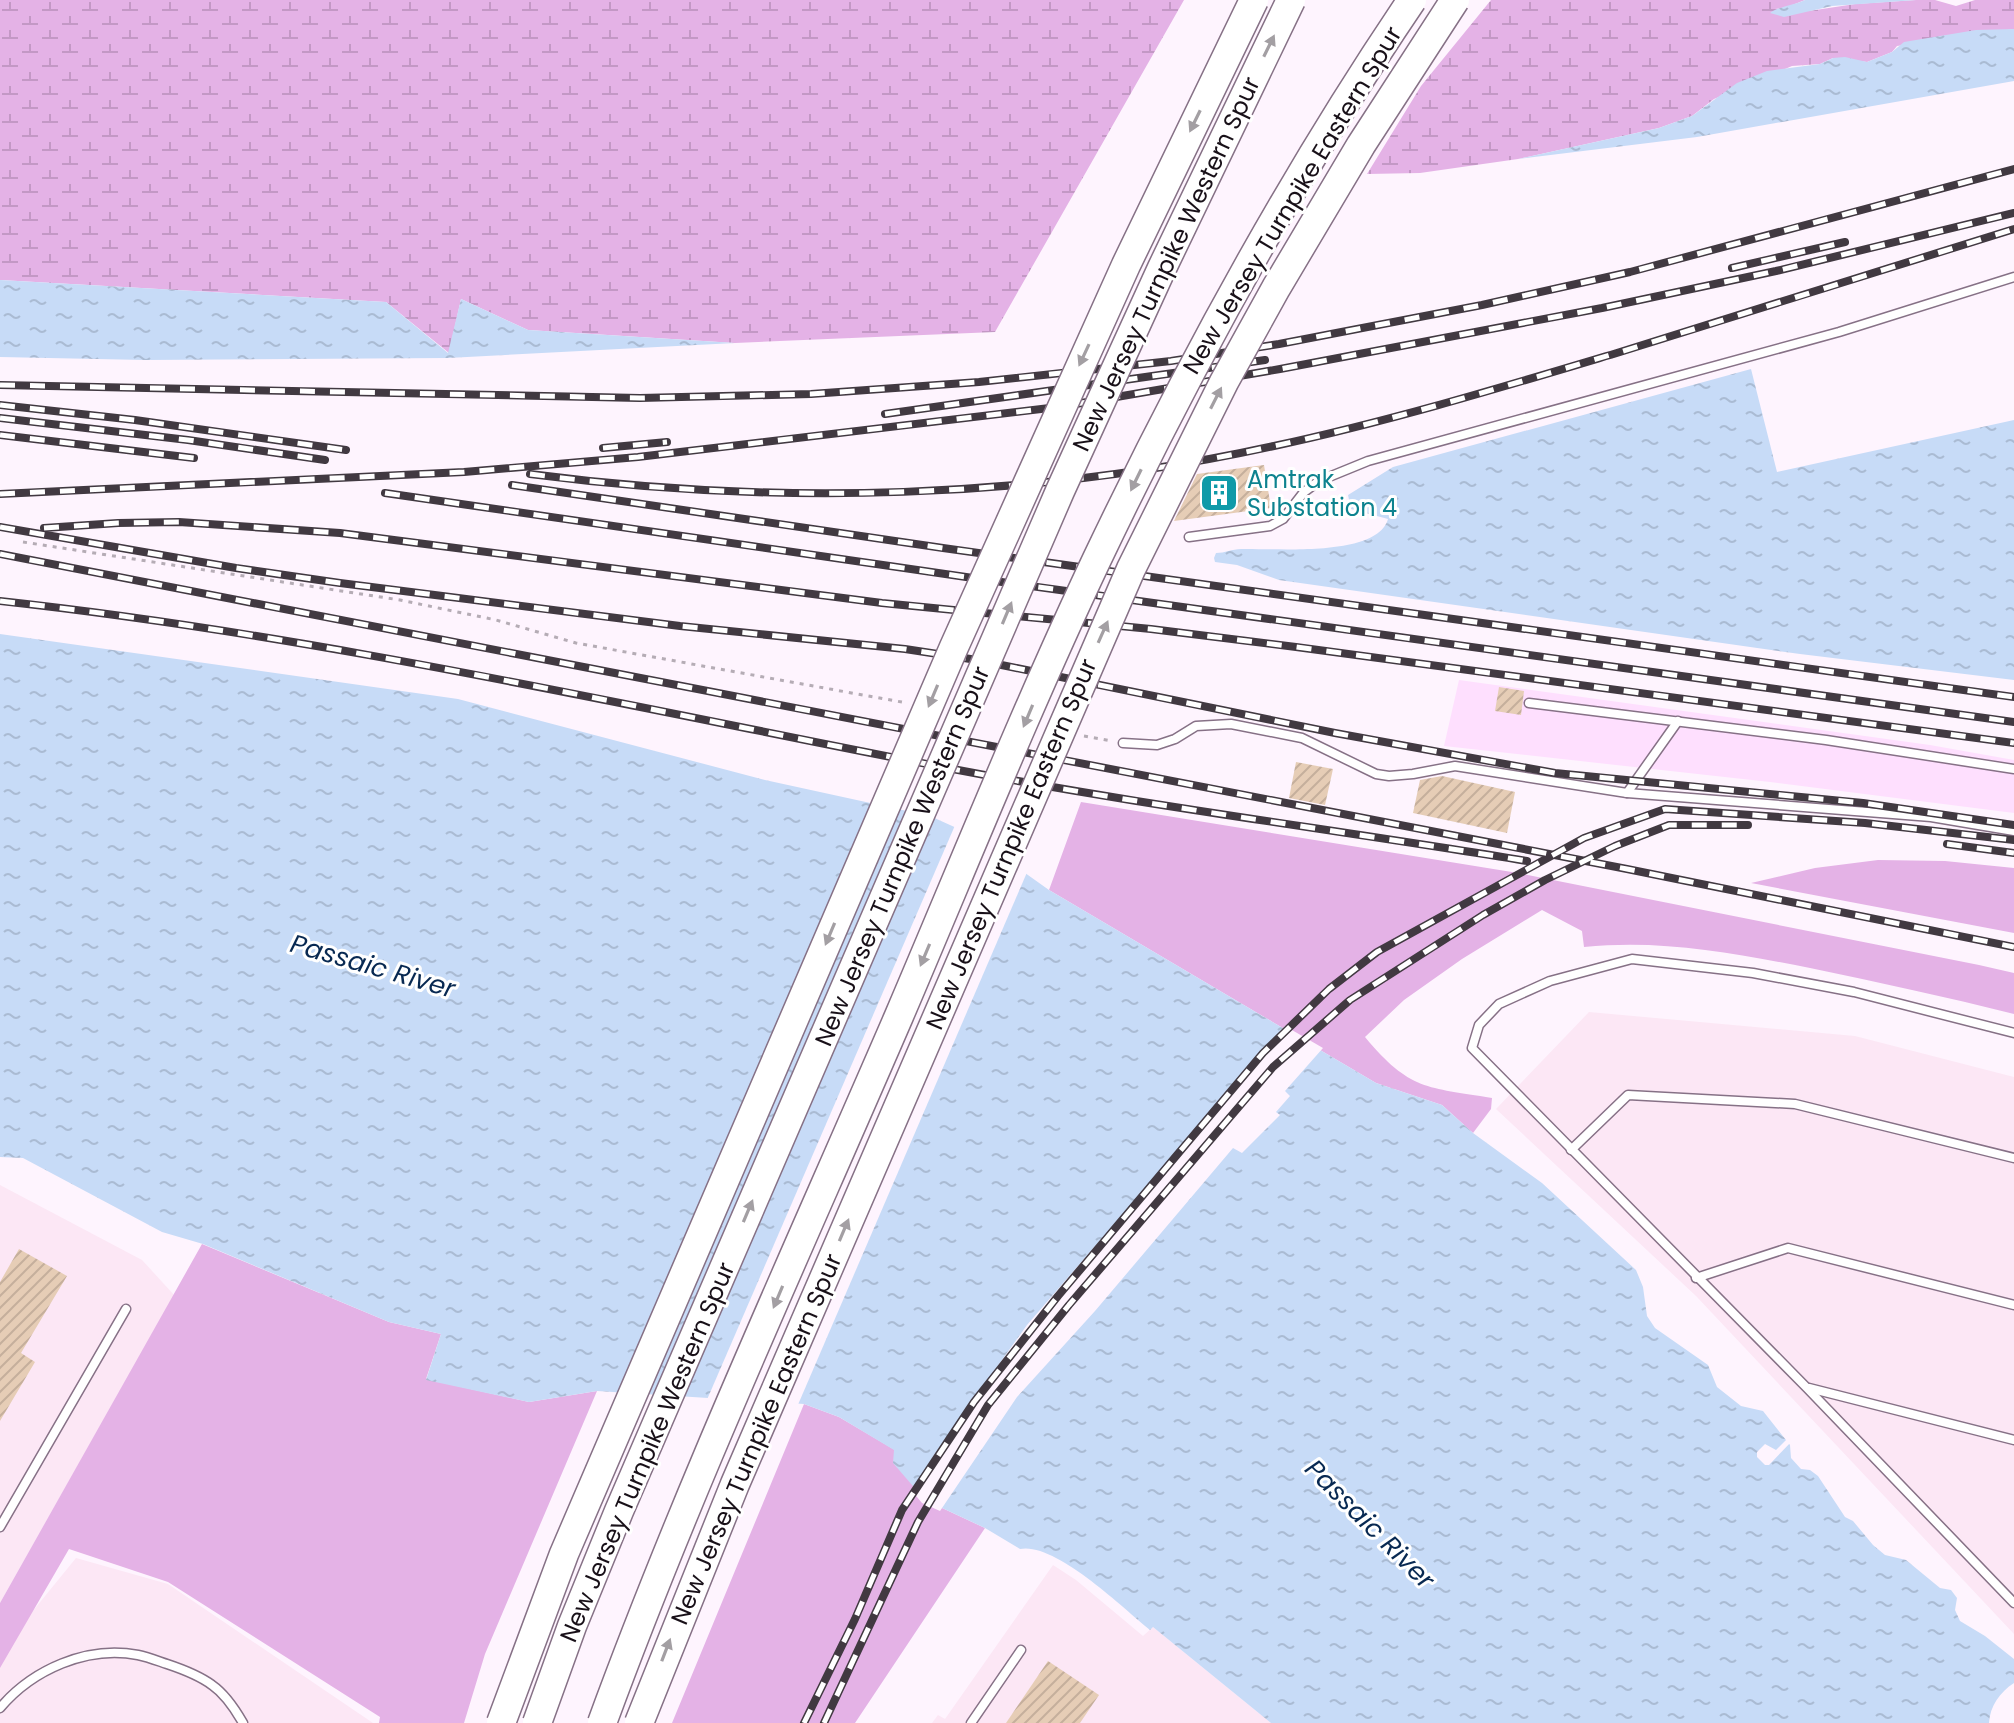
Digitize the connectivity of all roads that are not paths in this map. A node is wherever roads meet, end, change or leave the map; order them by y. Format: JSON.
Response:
{"nodes":[{"id":1,"x":1254,"y":0,"type":"edge"},
{"id":2,"x":1291,"y":0,"type":"edge"},
{"id":3,"x":1412,"y":0,"type":"edge"},
{"id":4,"x":1455,"y":0,"type":"edge"},
{"id":5,"x":2014,"y":277,"type":"edge"},
{"id":6,"x":1189,"y":537,"type":"dead end"},
{"id":7,"x":1529,"y":703,"type":"dead end"},
{"id":8,"x":1678,"y":721,"type":"junction"},
{"id":9,"x":1123,"y":743,"type":"road end"},
{"id":10,"x":2014,"y":769,"type":"edge"},
{"id":11,"x":1627,"y":793,"type":"junction"},
{"id":12,"x":2014,"y":831,"type":"edge"},
{"id":13,"x":2014,"y":1033,"type":"edge"},
{"id":14,"x":1571,"y":1150,"type":"junction"},
{"id":15,"x":2014,"y":1158,"type":"edge"},
{"id":16,"x":1696,"y":1278,"type":"junction"},
{"id":17,"x":2014,"y":1305,"type":"edge"},
{"id":18,"x":126,"y":1309,"type":"dead end"},
{"id":19,"x":1807,"y":1388,"type":"junction"},
{"id":20,"x":2014,"y":1440,"type":"edge"},
{"id":21,"x":0,"y":1527,"type":"edge"},
{"id":22,"x":2014,"y":1603,"type":"edge"},
{"id":23,"x":1021,"y":1650,"type":"dead end"},
{"id":24,"x":0,"y":1708,"type":"edge"},
{"id":25,"x":243,"y":1723,"type":"edge"},
{"id":26,"x":501,"y":1723,"type":"edge"},
{"id":27,"x":537,"y":1723,"type":"edge"},
{"id":28,"x":602,"y":1723,"type":"edge"},
{"id":29,"x":639,"y":1723,"type":"edge"},
{"id":30,"x":971,"y":1723,"type":"edge"}],
"edges":[{"from":1,"to":26,"type":"highway","name":"New Jersey Turnpike Western Spur","one_way":true,"bridge":true},
{"from":27,"to":2,"type":"highway","name":"New Jersey Turnpike Western Spur","one_way":true,"bridge":true},
{"from":3,"to":28,"type":"highway","name":"New Jersey Turnpike Eastern Spur","one_way":true,"bridge":true},
{"from":29,"to":4,"type":"highway","name":"New Jersey Turnpike Eastern Spur","one_way":true,"bridge":true},
{"from":5,"to":6,"type":"lane"},
{"from":7,"to":8,"type":"lane"},
{"from":8,"to":10,"type":"lane"},
{"from":8,"to":11,"type":"lane"},
{"from":9,"to":11,"type":"lane"},
{"from":11,"to":12,"type":"lane"},
{"from":13,"to":14,"type":"lane"},
{"from":14,"to":15,"type":"lane"},
{"from":14,"to":16,"type":"lane"},
{"from":16,"to":17,"type":"lane"},
{"from":16,"to":19,"type":"lane"},
{"from":18,"to":21,"type":"lane"},
{"from":19,"to":20,"type":"lane"},
{"from":19,"to":22,"type":"lane"},
{"from":23,"to":30,"type":"lane"},
{"from":24,"to":25,"type":"lane"}]}
